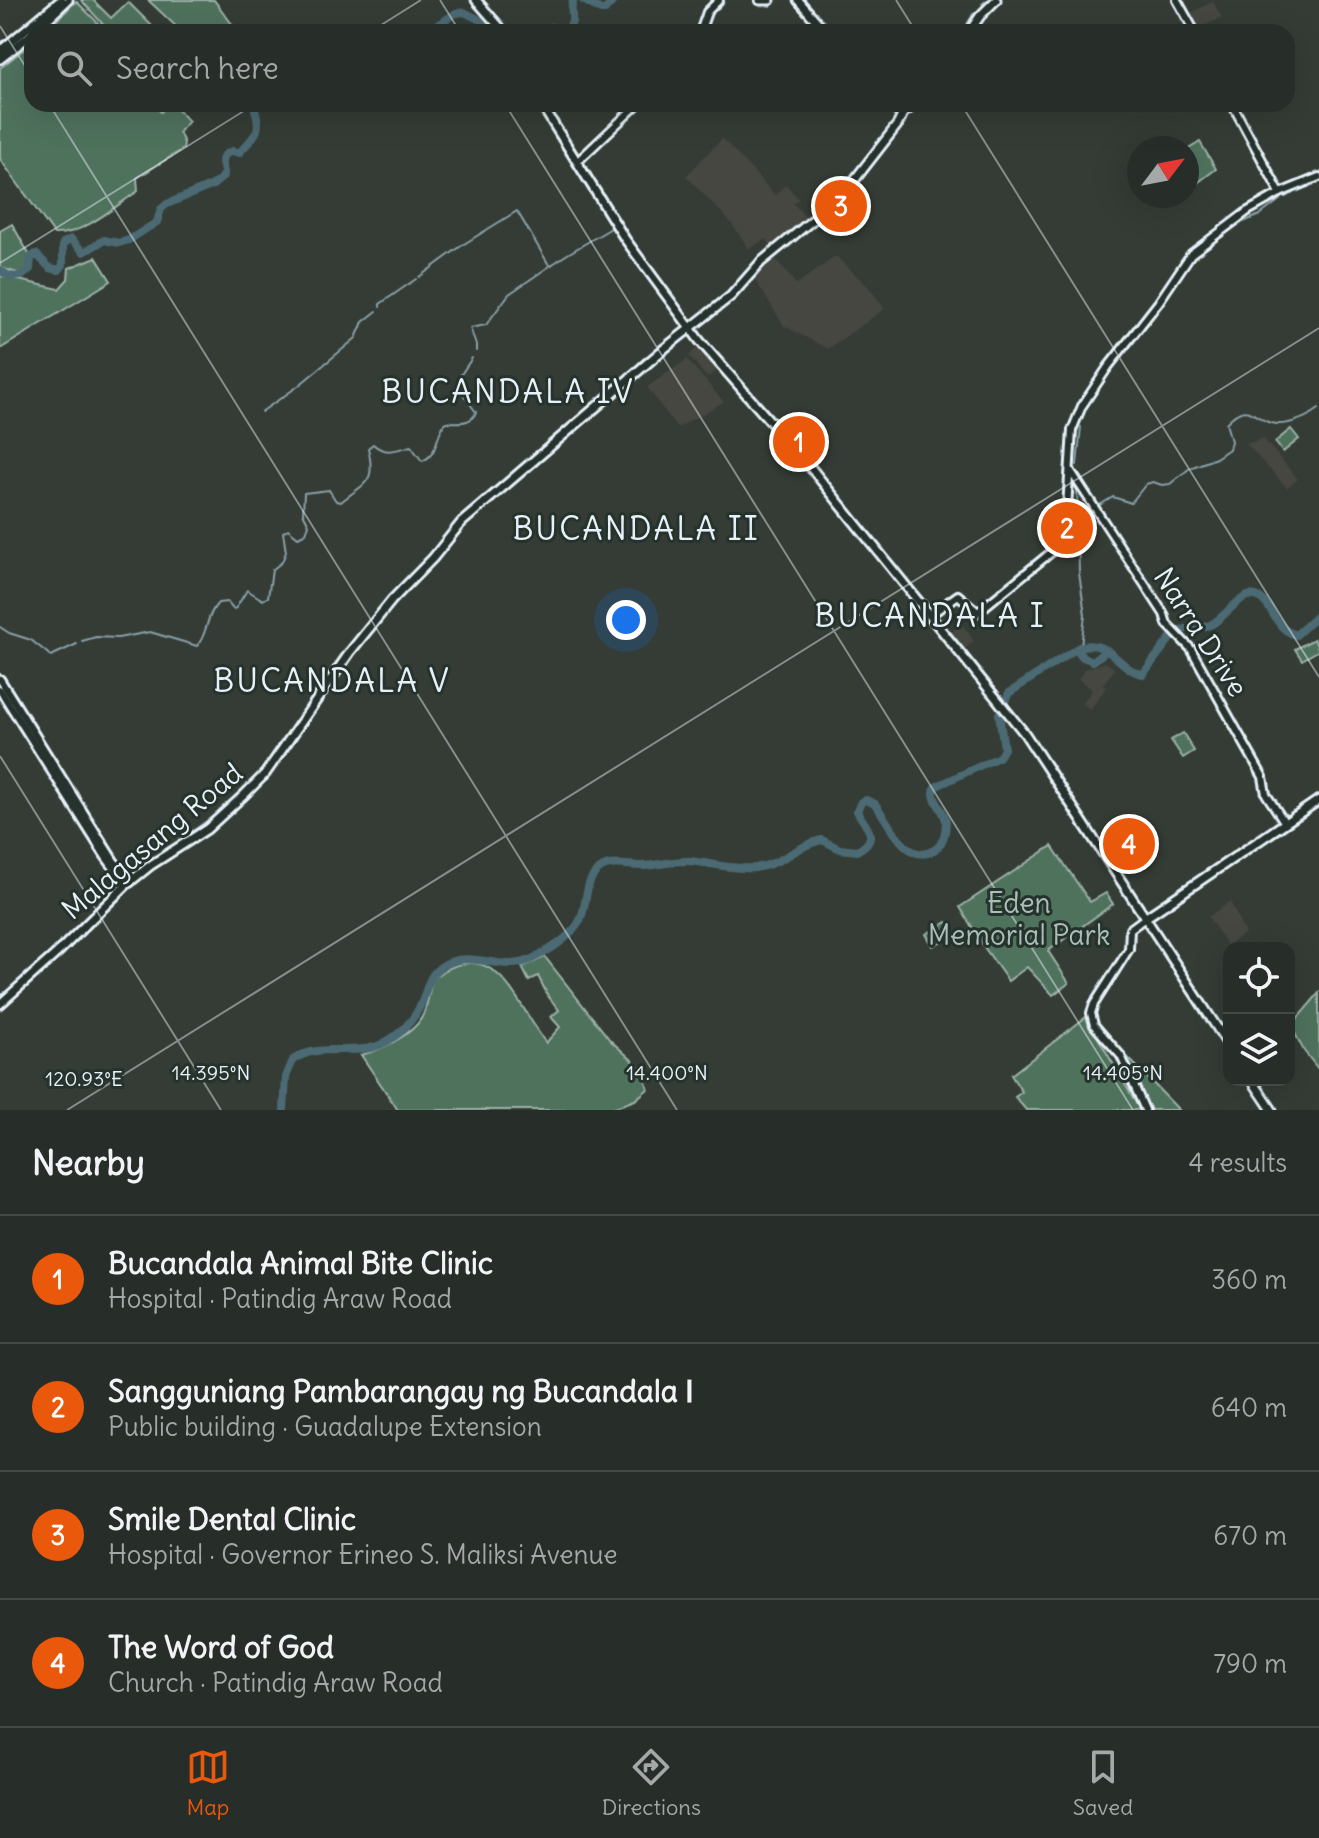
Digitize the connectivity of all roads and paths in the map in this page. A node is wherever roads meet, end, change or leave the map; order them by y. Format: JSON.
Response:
{"nodes":[{"id":1,"x":61,"y":0,"type":"edge"},
{"id":2,"x":68,"y":0,"type":"edge"},
{"id":3,"x":476,"y":0,"type":"edge"},
{"id":4,"x":719,"y":0,"type":"edge"},
{"id":5,"x":760,"y":0,"type":"edge"},
{"id":6,"x":770,"y":0,"type":"edge"},
{"id":7,"x":798,"y":0,"type":"edge"},
{"id":8,"x":996,"y":0,"type":"edge"},
{"id":9,"x":1177,"y":0,"type":"edge"},
{"id":10,"x":38,"y":24,"type":"edge"},
{"id":11,"x":41,"y":24,"type":"edge"},
{"id":12,"x":497,"y":24,"type":"edge"},
{"id":13,"x":703,"y":24,"type":"edge"},
{"id":14,"x":819,"y":24,"type":"edge"},
{"id":15,"x":974,"y":24,"type":"edge"},
{"id":16,"x":1190,"y":24,"type":"edge"},
{"id":17,"x":24,"y":37,"type":"edge"},
{"id":18,"x":24,"y":38,"type":"edge"},
{"id":19,"x":0,"y":51,"type":"edge"},
{"id":20,"x":0,"y":59,"type":"edge"},
{"id":21,"x":546,"y":112,"type":"edge"},
{"id":22,"x":630,"y":112,"type":"edge"},
{"id":23,"x":1236,"y":112,"type":"edge"},
{"id":24,"x":903,"y":113,"type":"edge"},
{"id":25,"x":577,"y":162,"type":"junction"},
{"id":26,"x":1319,"y":177,"type":"edge"},
{"id":27,"x":1280,"y":193,"type":"junction"},
{"id":28,"x":690,"y":328,"type":"junction"},
{"id":29,"x":677,"y":338,"type":"junction"},
{"id":30,"x":699,"y":340,"type":"junction"},
{"id":31,"x":1069,"y":469,"type":"junction"},
{"id":32,"x":930,"y":615,"type":"junction"},
{"id":33,"x":0,"y":679,"type":"edge"},
{"id":34,"x":0,"y":690,"type":"edge"},
{"id":35,"x":1319,"y":800,"type":"edge"},
{"id":36,"x":1285,"y":823,"type":"junction"},
{"id":37,"x":129,"y":884,"type":"junction"},
{"id":38,"x":1135,"y":903,"type":"junction"},
{"id":39,"x":1158,"y":909,"type":"junction"},
{"id":40,"x":1145,"y":918,"type":"junction"},
{"id":41,"x":0,"y":1004,"type":"edge"},
{"id":42,"x":1223,"y":1037,"type":"edge"},
{"id":43,"x":1256,"y":1086,"type":"edge"},
{"id":44,"x":1145,"y":1110,"type":"edge"},
{"id":45,"x":1272,"y":1110,"type":"edge"}],
"edges":[{"from":1,"to":10,"type":"main road"},
{"from":2,"to":11,"type":"main road"},
{"from":3,"to":12,"type":"main road"},
{"from":4,"to":13,"type":"street"},
{"from":5,"to":6,"type":"main road"},
{"from":7,"to":14,"type":"main road"},
{"from":8,"to":15,"type":"main road"},
{"from":9,"to":16,"type":"street"},
{"from":17,"to":19,"type":"main road"},
{"from":18,"to":20,"type":"main road"},
{"from":21,"to":25,"type":"main road"},
{"from":22,"to":25,"type":"street"},
{"from":23,"to":27,"type":"street"},
{"from":24,"to":28,"type":"main road","name":"Malagasang Road"},
{"from":25,"to":28,"type":"main road"},
{"from":26,"to":27,"type":"street"},
{"from":27,"to":31,"type":"street"},
{"from":28,"to":29,"type":"main road","name":"Malagasang Road"},
{"from":28,"to":30,"type":"main road"},
{"from":29,"to":30,"type":"main road"},
{"from":29,"to":37,"type":"main road","name":"Malagasang Road"},
{"from":30,"to":32,"type":"main road"},
{"from":31,"to":32,"type":"street"},
{"from":31,"to":36,"type":"street","name":"Narra Drive"},
{"from":32,"to":38,"type":"main road"},
{"from":33,"to":37,"type":"street"},
{"from":34,"to":37,"type":"street"},
{"from":35,"to":36,"type":"main road"},
{"from":36,"to":39,"type":"main road"},
{"from":37,"to":41,"type":"main road","name":"Malagasang Road"},
{"from":38,"to":39,"type":"main road"},
{"from":38,"to":40,"type":"main road"},
{"from":39,"to":40,"type":"main road"},
{"from":40,"to":42,"type":"main road"},
{"from":40,"to":44,"type":"street"},
{"from":43,"to":45,"type":"main road"}]}
